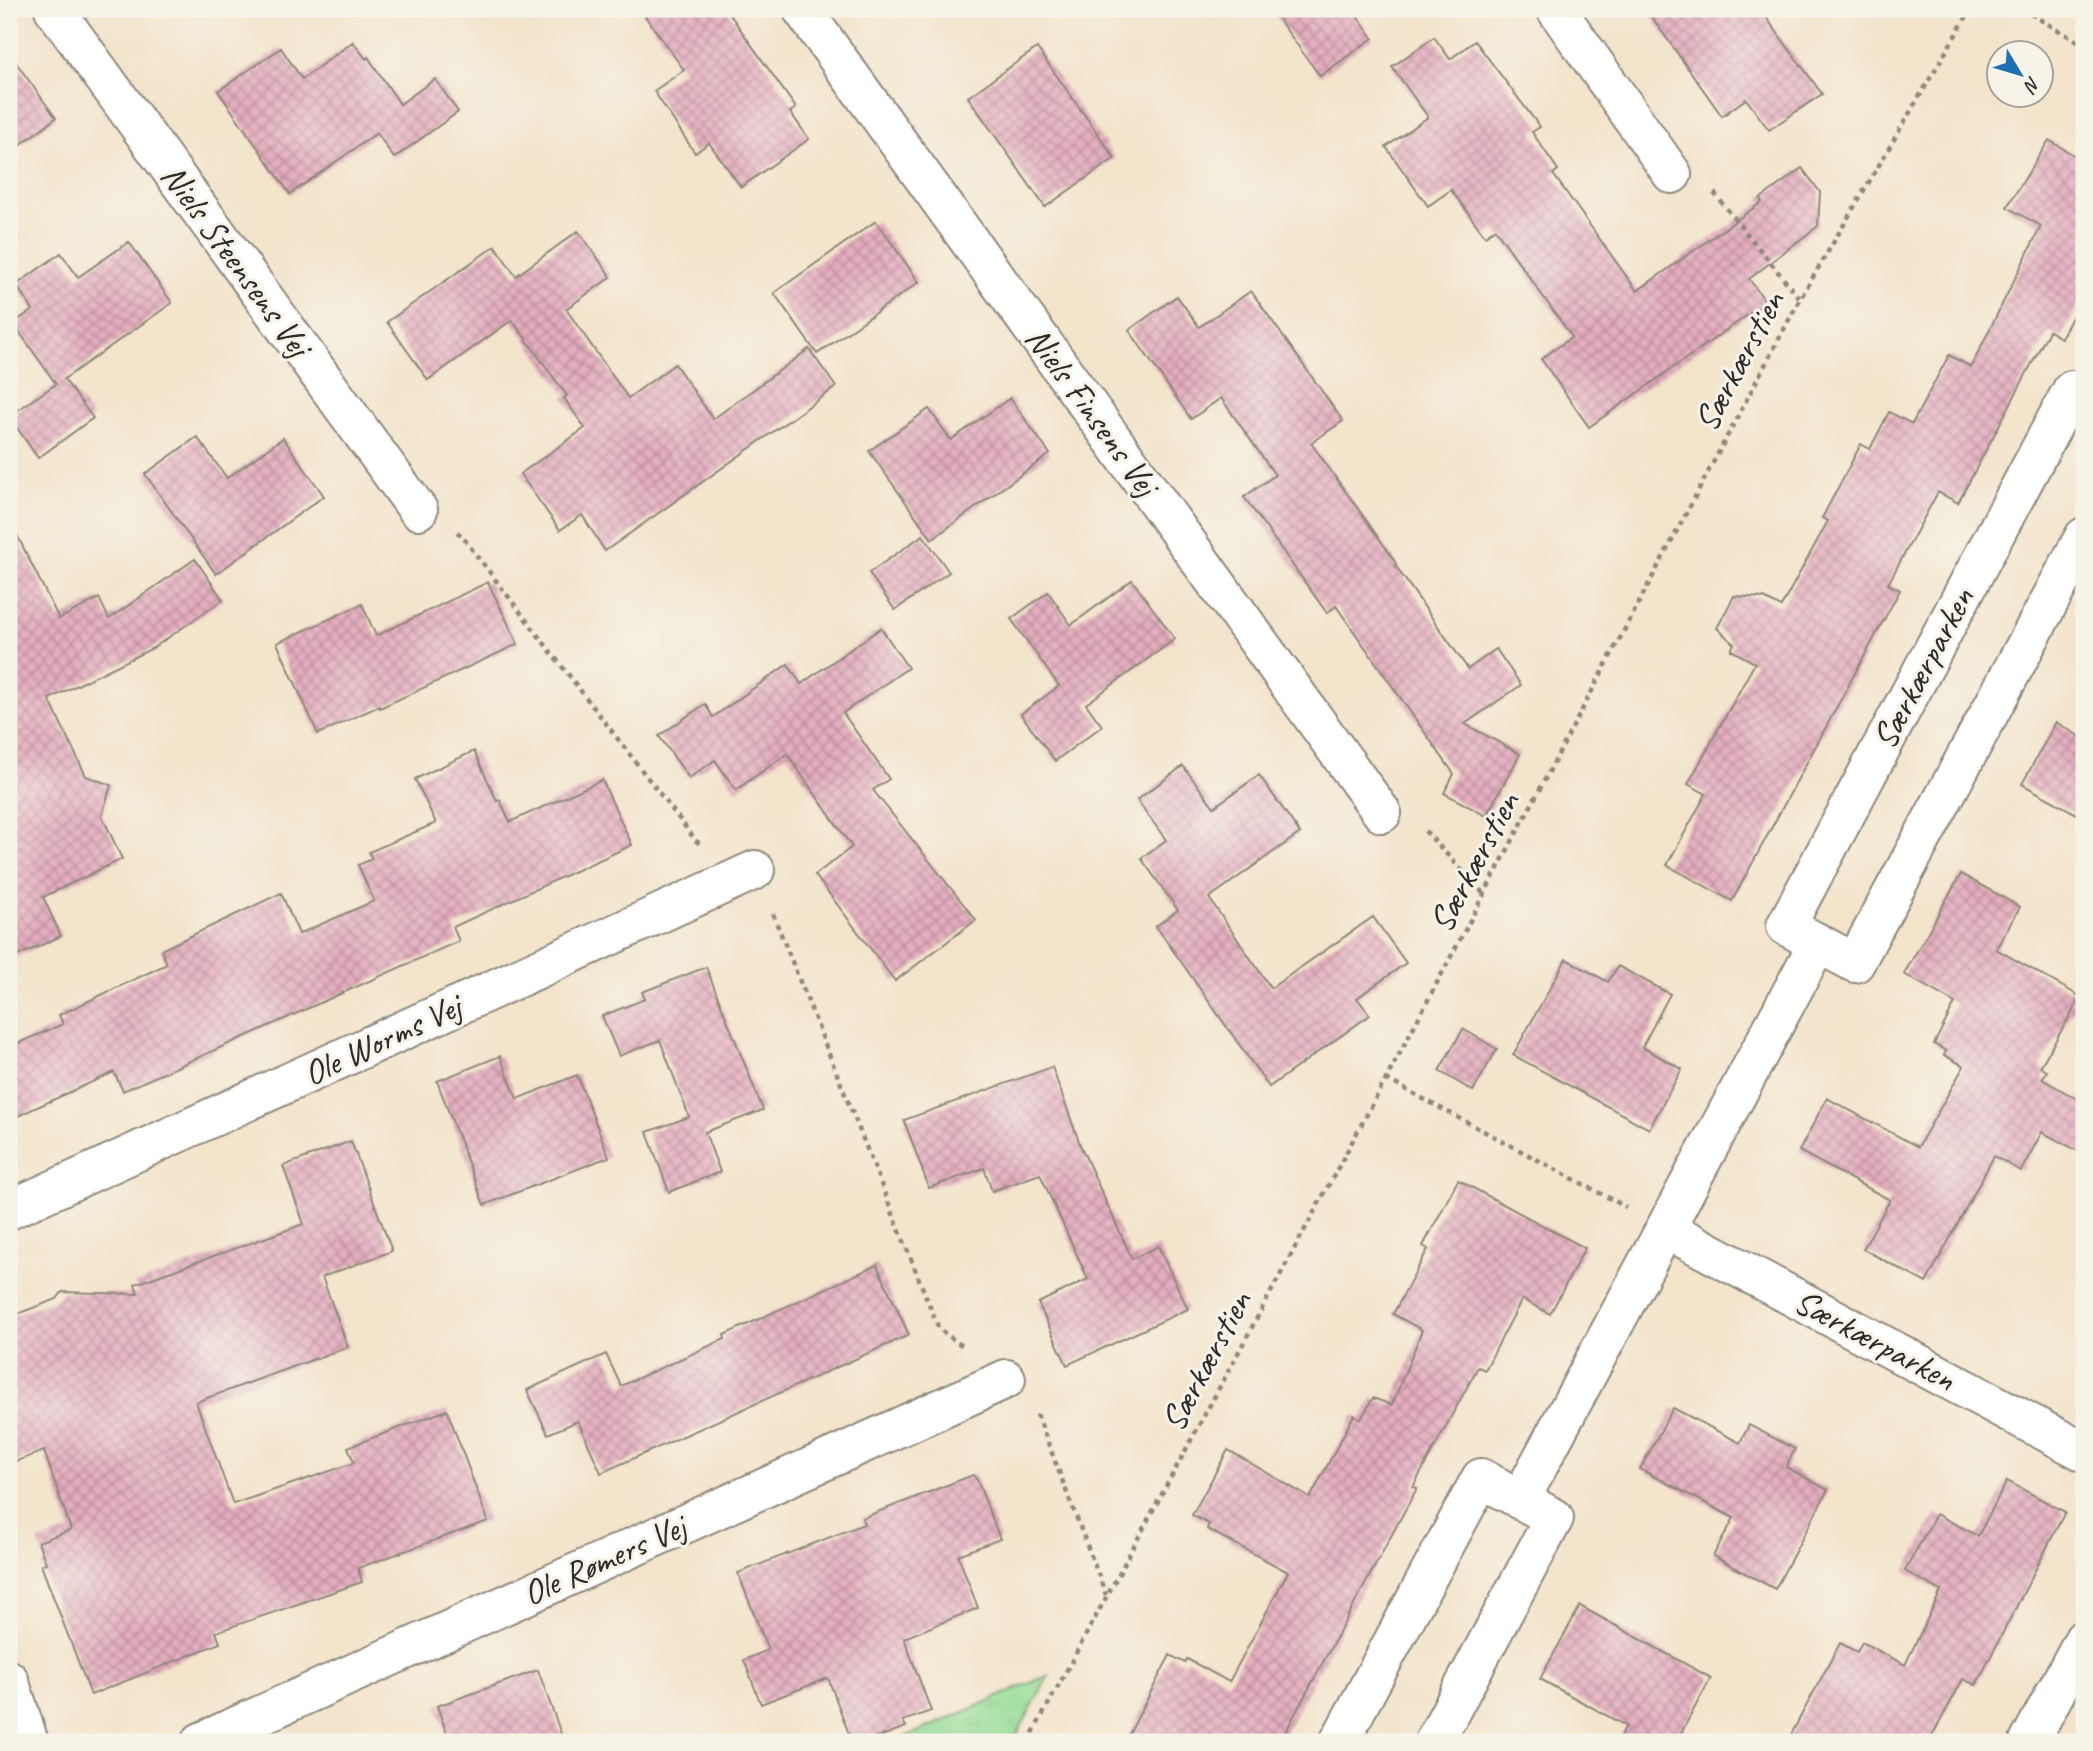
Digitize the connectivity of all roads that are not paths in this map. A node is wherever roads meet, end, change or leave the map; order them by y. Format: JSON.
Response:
{"nodes":[{"id":1,"x":54,"y":9,"type":"edge"},
{"id":2,"x":802,"y":9,"type":"edge"},
{"id":3,"x":1556,"y":9,"type":"edge"},
{"id":4,"x":1672,"y":174,"type":"road end"},
{"id":5,"x":2084,"y":397,"type":"edge"},
{"id":6,"x":418,"y":510,"type":"road end"},
{"id":7,"x":2084,"y":537,"type":"edge"},
{"id":8,"x":1382,"y":813,"type":"road end"},
{"id":9,"x":755,"y":870,"type":"road end"},
{"id":10,"x":1818,"y":943,"type":"junction"},
{"id":11,"x":9,"y":1210,"type":"edge"},
{"id":12,"x":1666,"y":1229,"type":"junction"},
{"id":13,"x":1006,"y":1379,"type":"road end"},
{"id":14,"x":2084,"y":1452,"type":"edge"},
{"id":15,"x":1520,"y":1500,"type":"junction"},
{"id":16,"x":2084,"y":1639,"type":"edge"},
{"id":17,"x":9,"y":1680,"type":"edge"},
{"id":18,"x":29,"y":1742,"type":"edge"},
{"id":19,"x":201,"y":1742,"type":"edge"},
{"id":20,"x":1339,"y":1742,"type":"edge"},
{"id":21,"x":1434,"y":1742,"type":"edge"},
{"id":22,"x":2029,"y":1742,"type":"edge"}],
"edges":[{"from":1,"to":6,"type":"street","name":"Niels Steensens Vej"},
{"from":2,"to":8,"type":"street","name":"Niels Finsens Vej"},
{"from":3,"to":4,"type":"street"},
{"from":5,"to":10,"type":"street","name":"Særkærparken"},
{"from":7,"to":10,"type":"street","name":"Særkærparken"},
{"from":9,"to":11,"type":"street","name":"Ole Worms Vej"},
{"from":10,"to":12,"type":"street"},
{"from":12,"to":14,"type":"street","name":"Særkærparken"},
{"from":12,"to":15,"type":"street"},
{"from":13,"to":19,"type":"street","name":"Ole Rømers Vej"},
{"from":15,"to":20,"type":"street"},
{"from":15,"to":21,"type":"street"},
{"from":16,"to":22,"type":"street"},
{"from":17,"to":18,"type":"street"}]}
